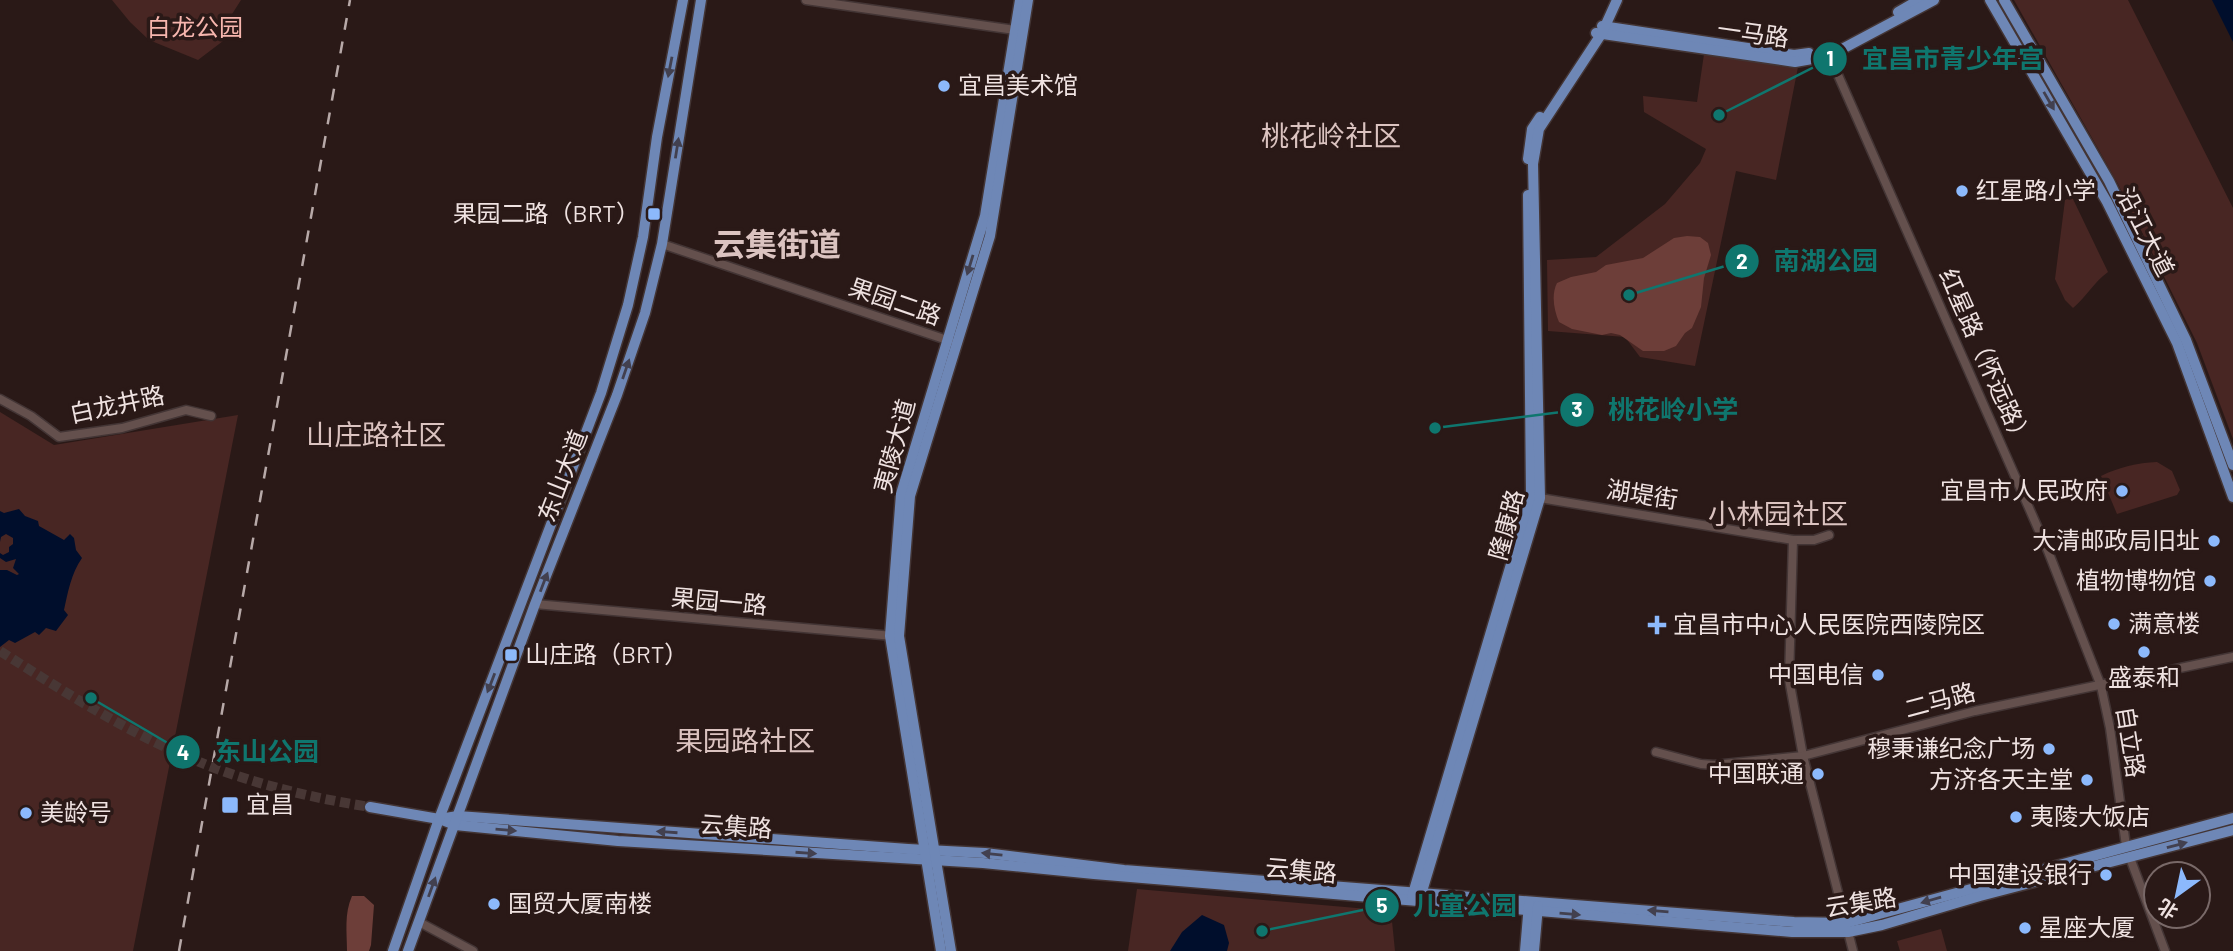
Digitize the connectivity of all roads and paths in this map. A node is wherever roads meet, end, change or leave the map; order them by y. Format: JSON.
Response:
{"nodes":[{"id":1,"x":683,"y":0,"type":"edge"},
{"id":2,"x":701,"y":0,"type":"edge"},
{"id":3,"x":806,"y":0,"type":"edge"},
{"id":4,"x":1020,"y":0,"type":"edge"},
{"id":5,"x":1028,"y":0,"type":"edge"},
{"id":6,"x":1610,"y":0,"type":"edge"},
{"id":7,"x":1617,"y":0,"type":"edge"},
{"id":8,"x":1919,"y":0,"type":"edge"},
{"id":9,"x":1934,"y":0,"type":"edge"},
{"id":10,"x":1990,"y":0,"type":"edge"},
{"id":11,"x":2004,"y":0,"type":"edge"},
{"id":12,"x":1016,"y":30,"type":"junction"},
{"id":13,"x":1601,"y":30,"type":"junction"},
{"id":14,"x":1828,"y":53,"type":"junction"},
{"id":15,"x":662,"y":244,"type":"junction"},
{"id":16,"x":952,"y":342,"type":"junction"},
{"id":17,"x":0,"y":399,"type":"edge"},
{"id":18,"x":211,"y":416,"type":"dead end"},
{"id":19,"x":2233,"y":465,"type":"edge"},
{"id":20,"x":2233,"y":497,"type":"edge"},
{"id":21,"x":1535,"y":498,"type":"junction"},
{"id":22,"x":1829,"y":535,"type":"dead end"},
{"id":23,"x":1793,"y":540,"type":"junction"},
{"id":24,"x":535,"y":604,"type":"junction"},
{"id":25,"x":895,"y":636,"type":"junction"},
{"id":26,"x":2233,"y":657,"type":"edge"},
{"id":27,"x":2101,"y":686,"type":"junction"},
{"id":28,"x":1656,"y":752,"type":"dead end"},
{"id":29,"x":1803,"y":756,"type":"junction"},
{"id":30,"x":370,"y":807,"type":"tunnel mouth"},
{"id":31,"x":2233,"y":818,"type":"edge"},
{"id":32,"x":439,"y":819,"type":"junction"},
{"id":33,"x":456,"y":821,"type":"junction"},
{"id":34,"x":2233,"y":830,"type":"edge"},
{"id":35,"x":2126,"y":846,"type":"junction"},
{"id":36,"x":930,"y":855,"type":"junction"},
{"id":37,"x":2130,"y":858,"type":"junction"},
{"id":38,"x":1416,"y":897,"type":"junction"},
{"id":39,"x":1534,"y":906,"type":"junction"},
{"id":40,"x":419,"y":922,"type":"junction"},
{"id":41,"x":1847,"y":927,"type":"junction"},
{"id":42,"x":393,"y":951,"type":"edge"},
{"id":43,"x":408,"y":951,"type":"edge"},
{"id":44,"x":473,"y":951,"type":"edge"},
{"id":45,"x":941,"y":951,"type":"edge"},
{"id":46,"x":951,"y":951,"type":"edge"},
{"id":47,"x":1525,"y":951,"type":"edge"},
{"id":48,"x":1534,"y":951,"type":"edge"},
{"id":49,"x":1853,"y":951,"type":"edge"},
{"id":50,"x":2165,"y":951,"type":"edge"}],
"edges":[{"from":1,"to":32,"type":"main road","name":"东山大道","one_way":true},
{"from":15,"to":2,"type":"main road","name":"东山大道","one_way":true},
{"from":3,"to":12,"type":"street"},
{"from":4,"to":12,"type":"main road","name":"夷陵大道"},
{"from":5,"to":16,"type":"main road","name":"夷陵大道"},
{"from":6,"to":13,"type":"main road","name":"隆康路"},
{"from":7,"to":13,"type":"main road","name":"隆康路"},
{"from":8,"to":14,"type":"main road","name":"一马路"},
{"from":9,"to":14,"type":"main road","name":"一马路"},
{"from":10,"to":20,"type":"main road","name":"沿江大道","one_way":true},
{"from":11,"to":19,"type":"main road","name":"沿江大道"},
{"from":12,"to":16,"type":"main road","name":"夷陵大道","one_way":true},
{"from":13,"to":14,"type":"main road","name":"一马路"},
{"from":13,"to":21,"type":"main road","name":"隆康路"},
{"from":14,"to":27,"type":"street","name":"红星路（怀远路）"},
{"from":15,"to":16,"type":"street","name":"果园二路"},
{"from":24,"to":15,"type":"main road","name":"东山大道","one_way":true},
{"from":16,"to":25,"type":"main road","name":"夷陵大道"},
{"from":17,"to":18,"type":"street","name":"白龙井路"},
{"from":21,"to":23,"type":"street","name":"湖堤街"},
{"from":21,"to":38,"type":"main road","name":"隆康路"},
{"from":22,"to":23,"type":"street","name":"湖堤街"},
{"from":23,"to":29,"type":"street"},
{"from":24,"to":25,"type":"street","name":"果园一路"},
{"from":24,"to":33,"type":"main road","name":"东山大道"},
{"from":25,"to":36,"type":"main road","name":"夷陵大道"},
{"from":26,"to":27,"type":"street","name":"二马路"},
{"from":27,"to":29,"type":"street","name":"二马路"},
{"from":27,"to":35,"type":"street","name":"自立路"},
{"from":28,"to":29,"type":"street","name":"二马路"},
{"from":29,"to":41,"type":"street"},
{"from":30,"to":32,"type":"main road","name":"云集路"},
{"from":31,"to":35,"type":"main road","name":"云集路"},
{"from":32,"to":33,"type":"main road","name":"云集路"},
{"from":32,"to":42,"type":"main road","name":"东山大道"},
{"from":33,"to":36,"type":"main road","name":"云集路"},
{"from":40,"to":33,"type":"main road","name":"东山大道","one_way":true},
{"from":37,"to":34,"type":"main road","name":"云集路","one_way":true},
{"from":35,"to":41,"type":"main road","name":"云集路","one_way":true},
{"from":36,"to":38,"type":"main road","name":"云集路"},
{"from":36,"to":45,"type":"main road","name":"夷陵大道"},
{"from":36,"to":46,"type":"main road","name":"夷陵大道"},
{"from":37,"to":41,"type":"main road","name":"云集路"},
{"from":37,"to":50,"type":"street"},
{"from":38,"to":39,"type":"main road","name":"云集路"},
{"from":39,"to":41,"type":"main road","name":"云集路"},
{"from":39,"to":47,"type":"main road"},
{"from":39,"to":48,"type":"main road"},
{"from":40,"to":43,"type":"main road","name":"东山大道"},
{"from":40,"to":44,"type":"street"},
{"from":41,"to":49,"type":"street"}]}
